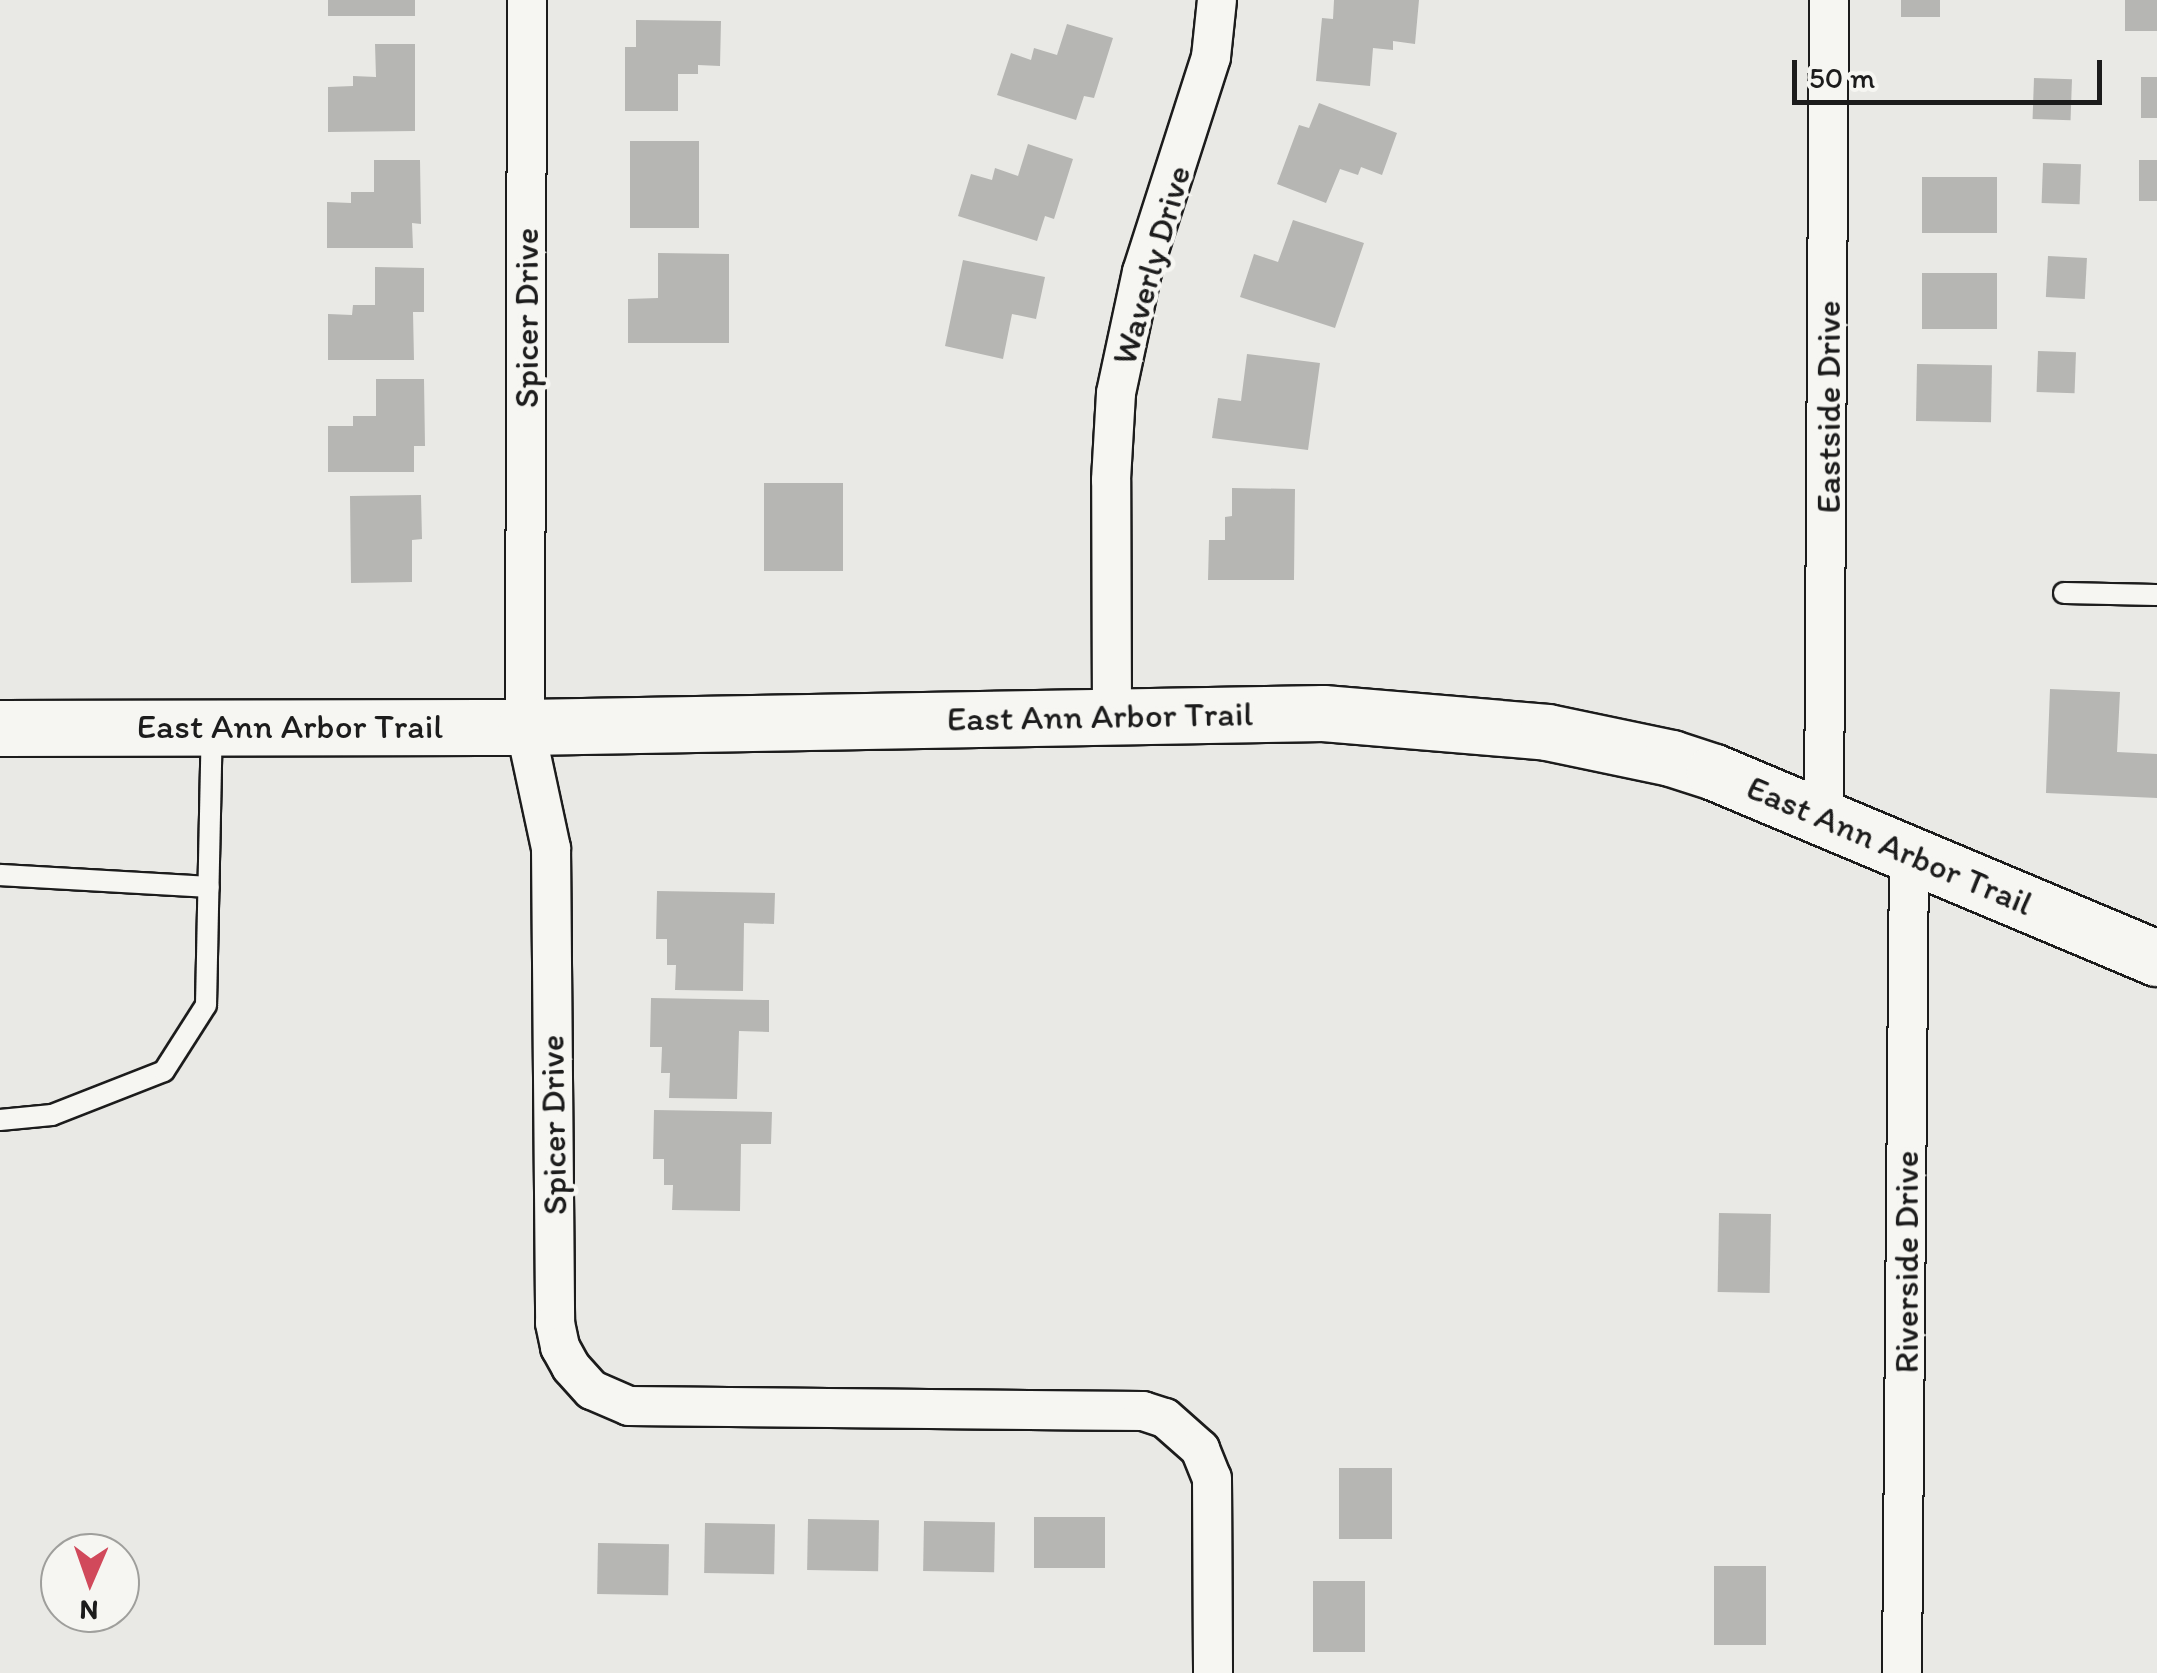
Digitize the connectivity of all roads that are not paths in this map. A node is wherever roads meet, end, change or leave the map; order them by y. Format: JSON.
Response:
{"nodes":[{"id":1,"x":526,"y":0,"type":"edge"},
{"id":2,"x":1217,"y":0,"type":"edge"},
{"id":3,"x":1829,"y":0,"type":"edge"},
{"id":4,"x":2064,"y":592,"type":"dead end"},
{"id":5,"x":2157,"y":595,"type":"edge"},
{"id":6,"x":1112,"y":714,"type":"junction"},
{"id":7,"x":525,"y":727,"type":"junction"},
{"id":8,"x":0,"y":728,"type":"edge"},
{"id":9,"x":212,"y":728,"type":"junction"},
{"id":10,"x":1824,"y":815,"type":"junction"},
{"id":11,"x":1909,"y":852,"type":"junction"},
{"id":12,"x":0,"y":875,"type":"edge"},
{"id":13,"x":208,"y":888,"type":"junction"},
{"id":14,"x":2157,"y":958,"type":"edge"},
{"id":15,"x":0,"y":1120,"type":"edge"},
{"id":16,"x":1214,"y":1673,"type":"edge"},
{"id":17,"x":1902,"y":1673,"type":"edge"}],
"edges":[{"from":1,"to":7,"type":"street","name":"Spicer Drive"},
{"from":2,"to":6,"type":"street","name":"Waverly Drive"},
{"from":3,"to":10,"type":"street","name":"Eastside Drive"},
{"from":4,"to":5,"type":"lane"},
{"from":6,"to":7,"type":"street","name":"East Ann Arbor Trail"},
{"from":6,"to":10,"type":"street","name":"East Ann Arbor Trail"},
{"from":7,"to":9,"type":"street","name":"East Ann Arbor Trail"},
{"from":7,"to":16,"type":"street","name":"Spicer Drive"},
{"from":8,"to":9,"type":"street","name":"East Ann Arbor Trail"},
{"from":9,"to":13,"type":"lane"},
{"from":10,"to":11,"type":"street","name":"East Ann Arbor Trail"},
{"from":11,"to":14,"type":"street","name":"East Ann Arbor Trail"},
{"from":11,"to":17,"type":"street","name":"Riverside Drive"},
{"from":12,"to":13,"type":"lane"},
{"from":13,"to":15,"type":"lane"}]}
